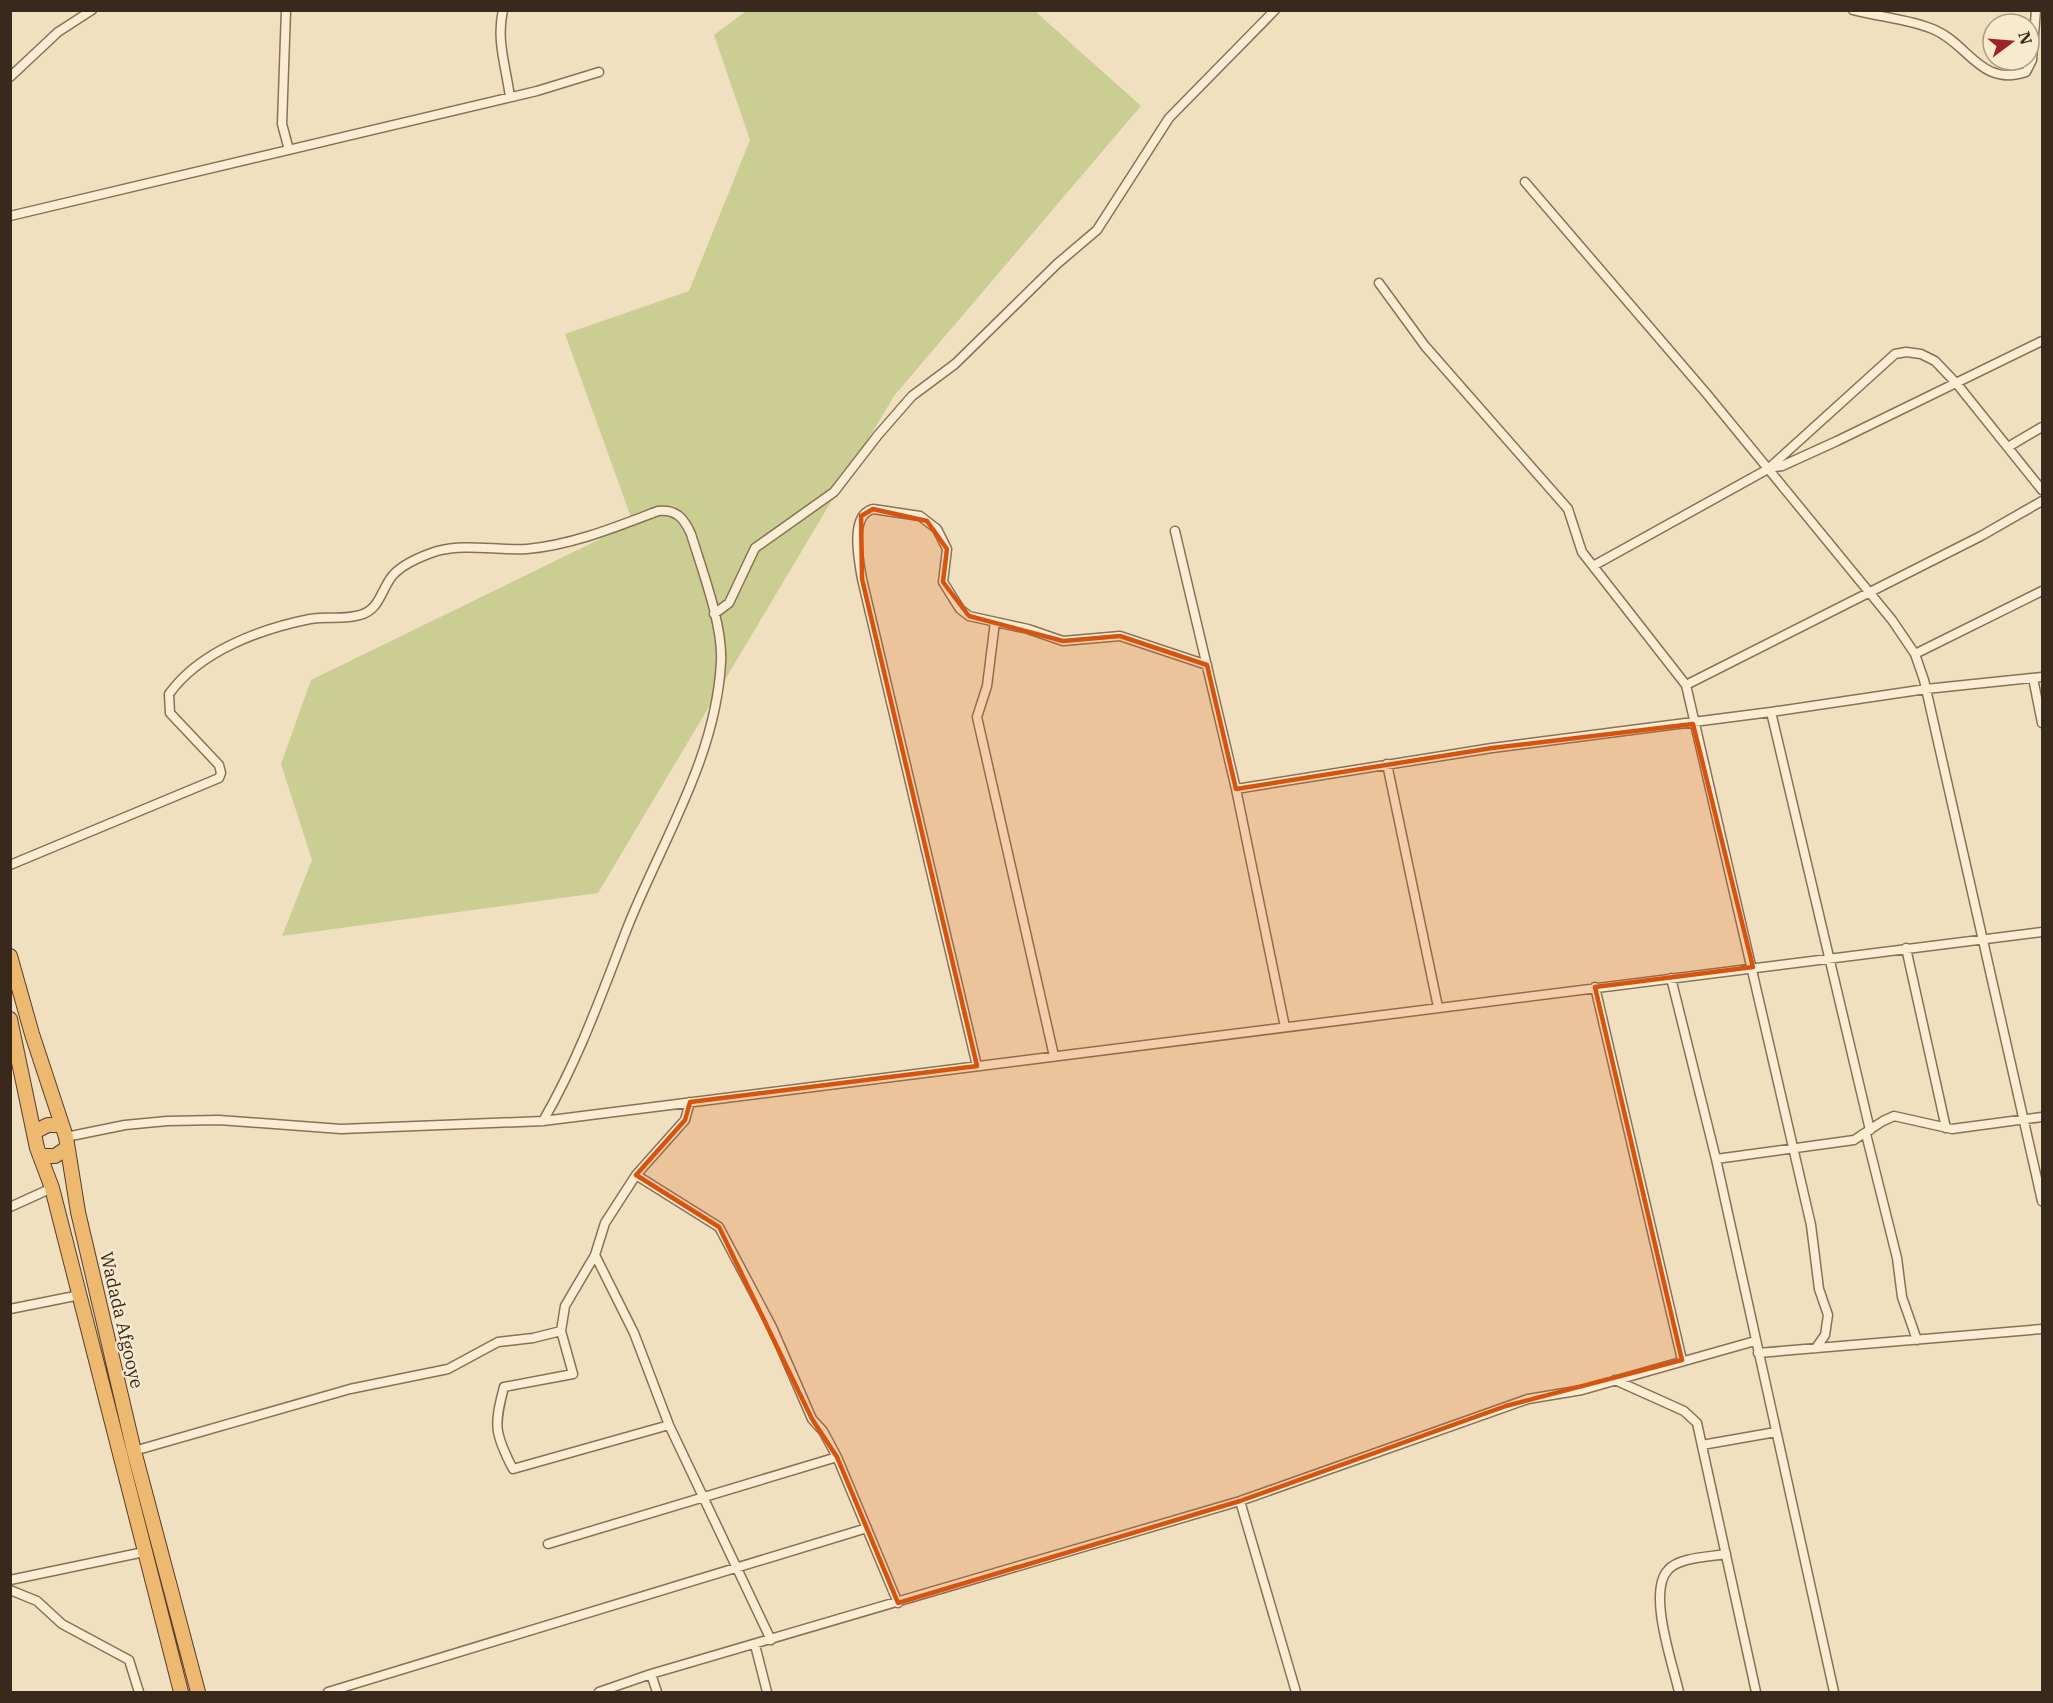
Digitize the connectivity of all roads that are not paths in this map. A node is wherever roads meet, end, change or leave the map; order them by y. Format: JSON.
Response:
{"nodes":[{"id":1,"x":92,"y":10,"type":"edge"},
{"id":2,"x":286,"y":10,"type":"edge"},
{"id":3,"x":503,"y":10,"type":"edge"},
{"id":4,"x":1275,"y":10,"type":"edge"},
{"id":5,"x":1853,"y":10,"type":"edge"},
{"id":6,"x":2036,"y":10,"type":"edge"},
{"id":7,"x":599,"y":72,"type":"dead end"},
{"id":8,"x":10,"y":77,"type":"edge"},
{"id":9,"x":510,"y":97,"type":"junction"},
{"id":10,"x":289,"y":150,"type":"junction"},
{"id":11,"x":1525,"y":182,"type":"dead end"},
{"id":12,"x":10,"y":216,"type":"edge"},
{"id":13,"x":1379,"y":283,"type":"dead end"},
{"id":14,"x":2043,"y":341,"type":"edge"},
{"id":15,"x":1957,"y":384,"type":"junction"},
{"id":16,"x":2043,"y":427,"type":"edge"},
{"id":17,"x":2008,"y":447,"type":"junction"},
{"id":18,"x":1768,"y":469,"type":"junction"},
{"id":19,"x":2043,"y":490,"type":"edge"},
{"id":20,"x":2043,"y":501,"type":"edge"},
{"id":21,"x":1175,"y":531,"type":"dead end"},
{"id":22,"x":1593,"y":566,"type":"junction"},
{"id":23,"x":2043,"y":591,"type":"edge"},
{"id":24,"x":1869,"y":593,"type":"junction"},
{"id":25,"x":714,"y":614,"type":"junction"},
{"id":26,"x":995,"y":622,"type":"junction"},
{"id":27,"x":1915,"y":654,"type":"junction"},
{"id":28,"x":1207,"y":665,"type":"junction"},
{"id":29,"x":2038,"y":678,"type":"edge"},
{"id":30,"x":1686,"y":685,"type":"junction"},
{"id":31,"x":1926,"y":689,"type":"junction"},
{"id":32,"x":1772,"y":712,"type":"junction"},
{"id":33,"x":2043,"y":723,"type":"edge"},
{"id":34,"x":1693,"y":724,"type":"junction"},
{"id":35,"x":1387,"y":764,"type":"junction"},
{"id":36,"x":1236,"y":789,"type":"junction"},
{"id":37,"x":10,"y":865,"type":"edge"},
{"id":38,"x":2043,"y":932,"type":"edge"},
{"id":39,"x":1982,"y":939,"type":"junction"},
{"id":40,"x":1906,"y":948,"type":"junction"},
{"id":41,"x":10,"y":956,"type":"edge"},
{"id":42,"x":1829,"y":958,"type":"junction"},
{"id":43,"x":1753,"y":967,"type":"junction"},
{"id":44,"x":1671,"y":978,"type":"junction"},
{"id":45,"x":1595,"y":987,"type":"junction"},
{"id":46,"x":1438,"y":1007,"type":"junction"},
{"id":47,"x":10,"y":1019,"type":"edge"},
{"id":48,"x":1285,"y":1027,"type":"junction"},
{"id":49,"x":1053,"y":1056,"type":"junction"},
{"id":50,"x":977,"y":1066,"type":"junction"},
{"id":51,"x":690,"y":1102,"type":"junction"},
{"id":52,"x":2024,"y":1117,"type":"junction"},
{"id":53,"x":2043,"y":1117,"type":"edge"},
{"id":54,"x":543,"y":1121,"type":"junction"},
{"id":55,"x":1946,"y":1128,"type":"junction"},
{"id":56,"x":34,"y":1132,"type":"junction"},
{"id":57,"x":1868,"y":1132,"type":"junction"},
{"id":58,"x":65,"y":1137,"type":"junction"},
{"id":59,"x":1792,"y":1148,"type":"junction"},
{"id":60,"x":40,"y":1156,"type":"junction"},
{"id":61,"x":1716,"y":1159,"type":"junction"},
{"id":62,"x":636,"y":1174,"type":"junction"},
{"id":63,"x":52,"y":1188,"type":"junction"},
{"id":64,"x":2043,"y":1201,"type":"edge"},
{"id":65,"x":10,"y":1207,"type":"edge"},
{"id":66,"x":595,"y":1255,"type":"junction"},
{"id":67,"x":80,"y":1295,"type":"junction"},
{"id":68,"x":10,"y":1309,"type":"edge"},
{"id":69,"x":2043,"y":1329,"type":"edge"},
{"id":70,"x":561,"y":1331,"type":"junction"},
{"id":71,"x":1917,"y":1340,"type":"junction"},
{"id":72,"x":1755,"y":1341,"type":"junction"},
{"id":73,"x":1816,"y":1348,"type":"junction"},
{"id":74,"x":1758,"y":1353,"type":"junction"},
{"id":75,"x":1682,"y":1360,"type":"junction"},
{"id":76,"x":1615,"y":1380,"type":"junction"},
{"id":77,"x":669,"y":1425,"type":"junction"},
{"id":78,"x":1776,"y":1432,"type":"junction"},
{"id":79,"x":1702,"y":1445,"type":"junction"},
{"id":80,"x":134,"y":1451,"type":"junction"},
{"id":81,"x":837,"y":1457,"type":"junction"},
{"id":82,"x":703,"y":1496,"type":"junction"},
{"id":83,"x":1240,"y":1501,"type":"junction"},
{"id":84,"x":867,"y":1528,"type":"junction"},
{"id":85,"x":548,"y":1544,"type":"dead end"},
{"id":86,"x":144,"y":1552,"type":"junction"},
{"id":87,"x":1726,"y":1554,"type":"junction"},
{"id":88,"x":737,"y":1569,"type":"junction"},
{"id":89,"x":10,"y":1580,"type":"edge"},
{"id":90,"x":10,"y":1590,"type":"edge"},
{"id":91,"x":897,"y":1602,"type":"junction"},
{"id":92,"x":771,"y":1640,"type":"junction"},
{"id":93,"x":755,"y":1645,"type":"junction"},
{"id":94,"x":651,"y":1674,"type":"junction"},
{"id":95,"x":140,"y":1692,"type":"edge"},
{"id":96,"x":181,"y":1692,"type":"edge"},
{"id":97,"x":198,"y":1692,"type":"edge"},
{"id":98,"x":328,"y":1692,"type":"edge"},
{"id":99,"x":599,"y":1692,"type":"edge"},
{"id":100,"x":657,"y":1692,"type":"edge"},
{"id":101,"x":767,"y":1692,"type":"edge"},
{"id":102,"x":1296,"y":1692,"type":"edge"},
{"id":103,"x":1679,"y":1692,"type":"edge"},
{"id":104,"x":1756,"y":1692,"type":"edge"},
{"id":105,"x":1834,"y":1692,"type":"edge"}],
"edges":[{"from":1,"to":8,"type":"street"},
{"from":2,"to":10,"type":"street"},
{"from":3,"to":9,"type":"street"},
{"from":4,"to":25,"type":"street"},
{"from":5,"to":6,"type":"street"},
{"from":7,"to":9,"type":"street"},
{"from":9,"to":10,"type":"street"},
{"from":10,"to":12,"type":"street"},
{"from":11,"to":18,"type":"street"},
{"from":13,"to":22,"type":"street"},
{"from":14,"to":15,"type":"street"},
{"from":15,"to":17,"type":"street"},
{"from":15,"to":18,"type":"street"},
{"from":15,"to":18,"type":"street"},
{"from":16,"to":17,"type":"street"},
{"from":17,"to":19,"type":"street"},
{"from":18,"to":22,"type":"street"},
{"from":18,"to":24,"type":"street"},
{"from":20,"to":24,"type":"street"},
{"from":21,"to":28,"type":"street"},
{"from":22,"to":30,"type":"street"},
{"from":23,"to":27,"type":"street"},
{"from":24,"to":27,"type":"street"},
{"from":24,"to":30,"type":"street"},
{"from":25,"to":37,"type":"street"},
{"from":25,"to":54,"type":"street"},
{"from":26,"to":28,"type":"street"},
{"from":26,"to":49,"type":"street"},
{"from":26,"to":50,"type":"street"},
{"from":27,"to":31,"type":"street"},
{"from":28,"to":36,"type":"street"},
{"from":29,"to":31,"type":"street"},
{"from":29,"to":33,"type":"street"},
{"from":30,"to":34,"type":"street"},
{"from":31,"to":32,"type":"street"},
{"from":31,"to":39,"type":"street"},
{"from":32,"to":34,"type":"street"},
{"from":32,"to":42,"type":"street"},
{"from":34,"to":35,"type":"street"},
{"from":34,"to":43,"type":"street"},
{"from":35,"to":36,"type":"street"},
{"from":35,"to":46,"type":"street"},
{"from":36,"to":48,"type":"street"},
{"from":38,"to":39,"type":"street"},
{"from":39,"to":40,"type":"street"},
{"from":39,"to":52,"type":"street"},
{"from":40,"to":42,"type":"street"},
{"from":40,"to":55,"type":"street"},
{"from":41,"to":58,"type":"highway","name":"Wadada Afgooye"},
{"from":42,"to":43,"type":"street"},
{"from":42,"to":57,"type":"street"},
{"from":43,"to":44,"type":"street"},
{"from":43,"to":59,"type":"street"},
{"from":44,"to":45,"type":"street"},
{"from":44,"to":61,"type":"street"},
{"from":45,"to":46,"type":"street"},
{"from":45,"to":75,"type":"street"},
{"from":46,"to":48,"type":"street"},
{"from":47,"to":56,"type":"highway","name":"Wadada Afgooye"},
{"from":48,"to":49,"type":"street"},
{"from":49,"to":50,"type":"street"},
{"from":50,"to":51,"type":"street"},
{"from":51,"to":54,"type":"street"},
{"from":51,"to":62,"type":"street"},
{"from":52,"to":53,"type":"street"},
{"from":52,"to":55,"type":"street"},
{"from":52,"to":64,"type":"street"},
{"from":54,"to":58,"type":"street"},
{"from":55,"to":57,"type":"street"},
{"from":56,"to":58,"type":"highway"},
{"from":56,"to":60,"type":"highway","name":"Wadada Afgooye"},
{"from":57,"to":59,"type":"street"},
{"from":57,"to":71,"type":"street"},
{"from":58,"to":60,"type":"highway"},
{"from":58,"to":80,"type":"highway","name":"Wadada Afgooye"},
{"from":59,"to":61,"type":"street"},
{"from":59,"to":73,"type":"street"},
{"from":60,"to":63,"type":"highway","name":"Wadada Afgooye"},
{"from":61,"to":72,"type":"street"},
{"from":62,"to":66,"type":"street"},
{"from":62,"to":81,"type":"street"},
{"from":63,"to":65,"type":"street"},
{"from":63,"to":67,"type":"highway","name":"Wadada Afgooye"},
{"from":66,"to":70,"type":"street"},
{"from":66,"to":77,"type":"street"},
{"from":67,"to":68,"type":"street"},
{"from":67,"to":86,"type":"highway","name":"Wadada Afgooye"},
{"from":69,"to":71,"type":"street"},
{"from":70,"to":77,"type":"street"},
{"from":70,"to":80,"type":"street"},
{"from":71,"to":73,"type":"street"},
{"from":72,"to":74,"type":"street"},
{"from":72,"to":75,"type":"street"},
{"from":73,"to":74,"type":"street"},
{"from":74,"to":78,"type":"street"},
{"from":75,"to":76,"type":"street"},
{"from":76,"to":79,"type":"street"},
{"from":76,"to":83,"type":"street"},
{"from":77,"to":82,"type":"street"},
{"from":78,"to":79,"type":"street"},
{"from":78,"to":105,"type":"street"},
{"from":79,"to":87,"type":"street"},
{"from":80,"to":97,"type":"highway","name":"Wadada Afgooye"},
{"from":81,"to":82,"type":"street"},
{"from":81,"to":84,"type":"street"},
{"from":82,"to":85,"type":"street"},
{"from":82,"to":88,"type":"street"},
{"from":83,"to":91,"type":"street"},
{"from":83,"to":102,"type":"street"},
{"from":84,"to":88,"type":"street"},
{"from":84,"to":91,"type":"street"},
{"from":86,"to":89,"type":"street"},
{"from":86,"to":96,"type":"highway","name":"Wadada Afgooye"},
{"from":87,"to":103,"type":"street"},
{"from":87,"to":104,"type":"street"},
{"from":88,"to":92,"type":"street"},
{"from":88,"to":98,"type":"street"},
{"from":90,"to":95,"type":"street"},
{"from":91,"to":92,"type":"street"},
{"from":92,"to":93,"type":"street"},
{"from":93,"to":94,"type":"street"},
{"from":93,"to":101,"type":"street"},
{"from":94,"to":99,"type":"street"},
{"from":94,"to":100,"type":"street"}]}
